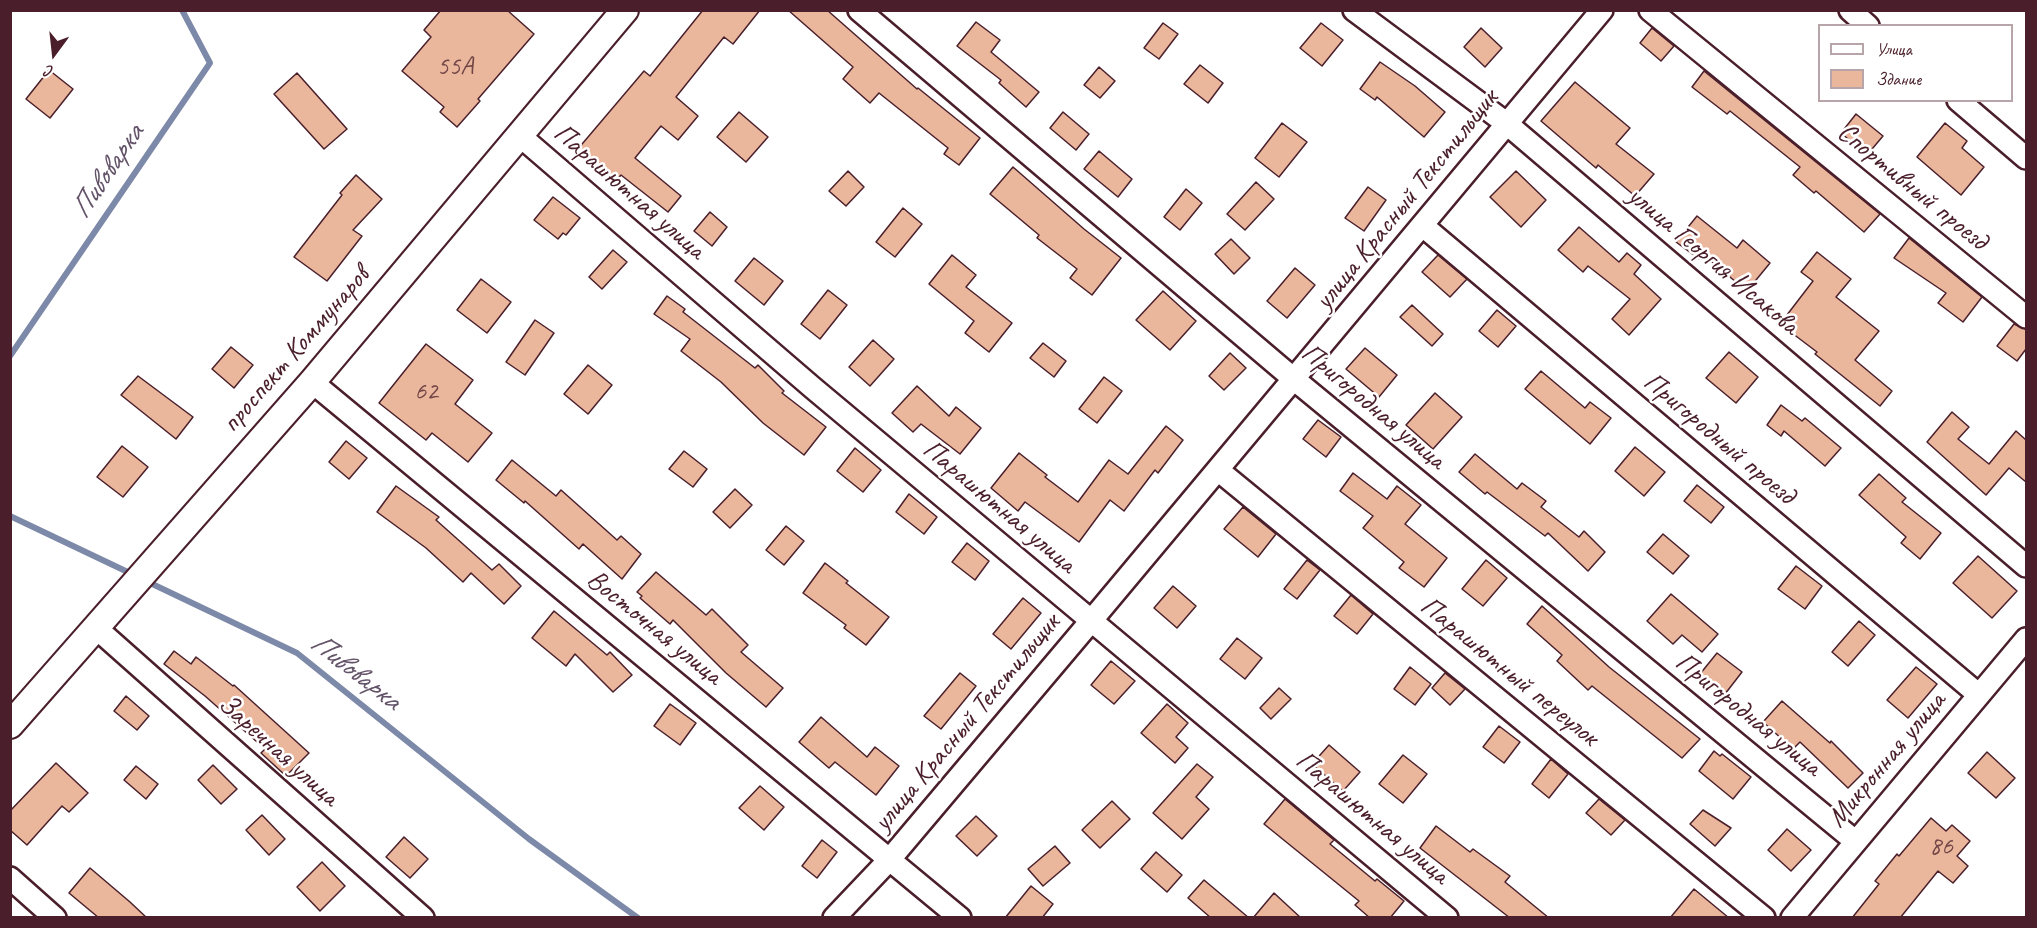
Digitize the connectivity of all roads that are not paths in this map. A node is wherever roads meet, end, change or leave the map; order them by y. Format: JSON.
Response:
{"nodes":[{"id":1,"x":625,"y":10,"type":"edge"},
{"id":2,"x":859,"y":10,"type":"edge"},
{"id":3,"x":1354,"y":10,"type":"edge"},
{"id":4,"x":1602,"y":10,"type":"edge"},
{"id":5,"x":1650,"y":10,"type":"edge"},
{"id":6,"x":1850,"y":10,"type":"edge"},
{"id":7,"x":1866,"y":24,"type":"edge"},
{"id":8,"x":1960,"y":102,"type":"edge"},
{"id":9,"x":1506,"y":123,"type":"junction"},
{"id":10,"x":519,"y":135,"type":"junction"},
{"id":11,"x":2026,"y":158,"type":"edge"},
{"id":12,"x":1423,"y":226,"type":"junction"},
{"id":13,"x":2026,"y":317,"type":"edge"},
{"id":14,"x":1295,"y":380,"type":"junction"},
{"id":15,"x":312,"y":382,"type":"junction"},
{"id":16,"x":1218,"y":470,"type":"junction"},
{"id":17,"x":2026,"y":566,"type":"edge"},
{"id":18,"x":103,"y":618,"type":"junction"},
{"id":19,"x":1091,"y":621,"type":"junction"},
{"id":20,"x":2026,"y":639,"type":"edge"},
{"id":21,"x":1979,"y":695,"type":"junction"},
{"id":22,"x":10,"y":725,"type":"edge"},
{"id":23,"x":1856,"y":841,"type":"junction"},
{"id":24,"x":890,"y":859,"type":"junction"},
{"id":25,"x":10,"y":878,"type":"edge"},
{"id":26,"x":55,"y":918,"type":"edge"},
{"id":27,"x":423,"y":918,"type":"edge"},
{"id":28,"x":834,"y":918,"type":"edge"},
{"id":29,"x":960,"y":918,"type":"edge"},
{"id":30,"x":1448,"y":918,"type":"edge"},
{"id":31,"x":1764,"y":918,"type":"edge"},
{"id":32,"x":1792,"y":918,"type":"edge"}],
"edges":[{"from":1,"to":10,"type":"street","name":"проспект Коммунаров"},
{"from":2,"to":14,"type":"street","name":"Пригородная улица"},
{"from":3,"to":9,"type":"street","name":"улица Георгия Исакова"},
{"from":4,"to":9,"type":"street","name":"улица Красный Текстильщик"},
{"from":5,"to":13,"type":"street","name":"Спортивный проезд"},
{"from":6,"to":7,"type":"street"},
{"from":8,"to":11,"type":"street"},
{"from":9,"to":12,"type":"street","name":"улица Красный Текстильщик"},
{"from":9,"to":17,"type":"street","name":"улица Георгия Исакова"},
{"from":10,"to":15,"type":"street","name":"проспект Коммунаров"},
{"from":10,"to":19,"type":"street","name":"Парашютная улица"},
{"from":12,"to":14,"type":"street","name":"улица Красный Текстильщик"},
{"from":12,"to":21,"type":"street","name":"Пригородный проезд"},
{"from":14,"to":16,"type":"street","name":"улица Красный Текстильщик"},
{"from":14,"to":23,"type":"street","name":"Пригородная улица"},
{"from":15,"to":18,"type":"street","name":"проспект Коммунаров"},
{"from":15,"to":24,"type":"street","name":"Восточная улица"},
{"from":16,"to":19,"type":"street","name":"улица Красный Текстильщик"},
{"from":16,"to":31,"type":"street","name":"Парашютный переулок"},
{"from":18,"to":22,"type":"street","name":"проспект Коммунаров"},
{"from":18,"to":27,"type":"street","name":"Заречная улица"},
{"from":19,"to":24,"type":"street","name":"улица Красный Текстильщик"},
{"from":19,"to":30,"type":"street","name":"Парашютная улица"},
{"from":20,"to":21,"type":"street","name":"Микронная улица"},
{"from":21,"to":23,"type":"street","name":"Микронная улица"},
{"from":23,"to":32,"type":"street","name":"Микронная улица"},
{"from":24,"to":28,"type":"street","name":"улица Красный Текстильщик"},
{"from":24,"to":29,"type":"street","name":"Восточная улица"},
{"from":25,"to":26,"type":"street"}]}
